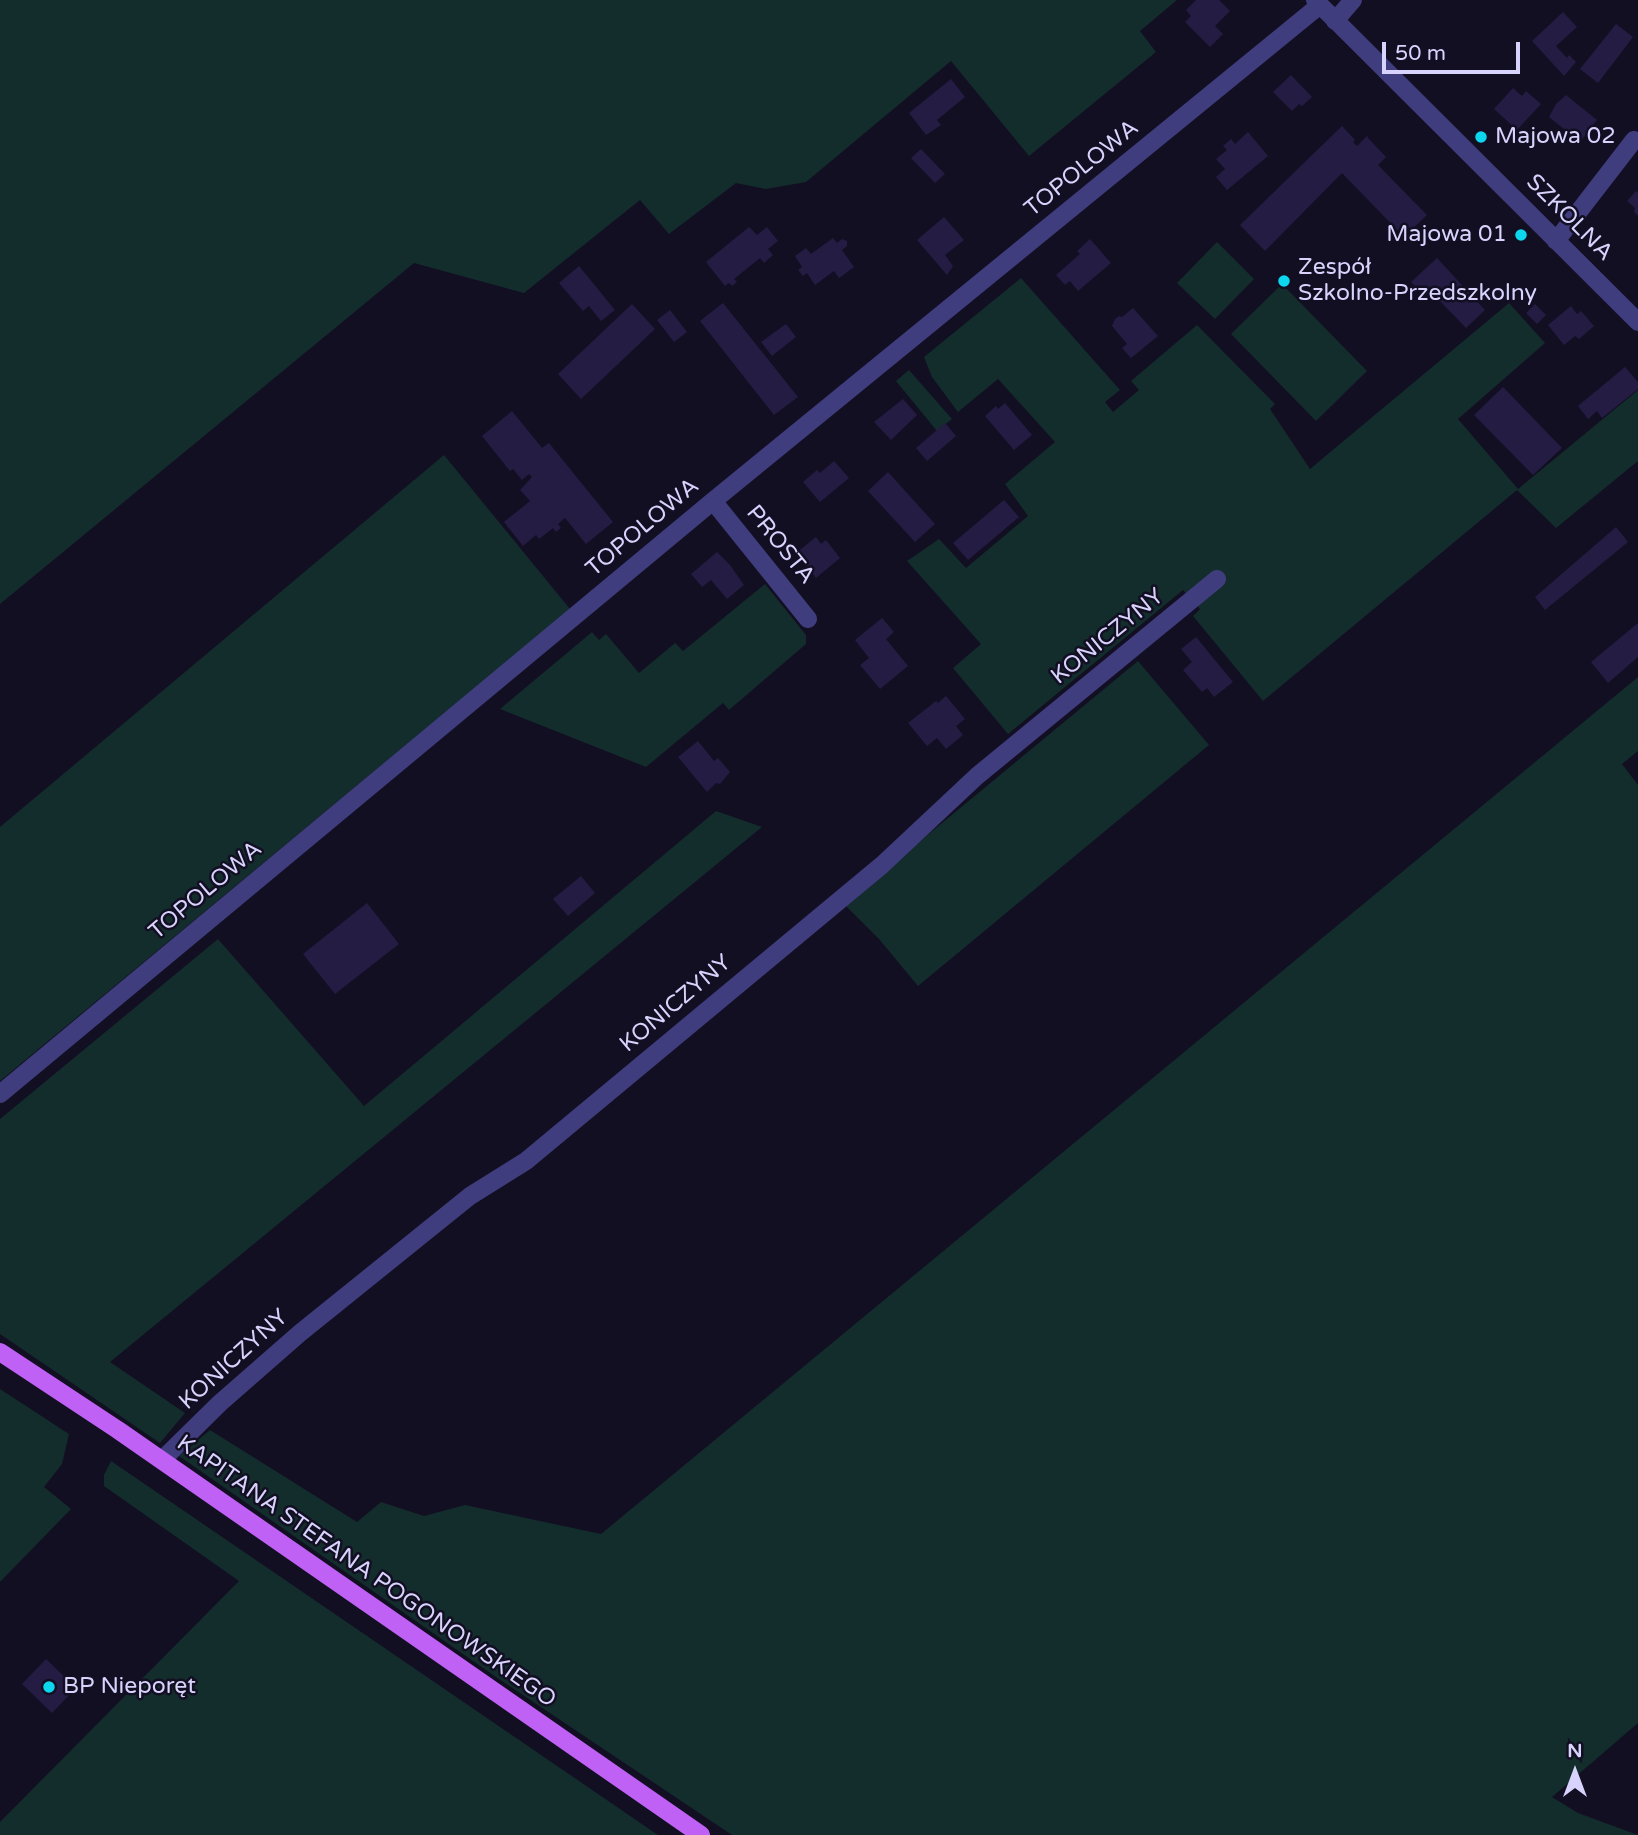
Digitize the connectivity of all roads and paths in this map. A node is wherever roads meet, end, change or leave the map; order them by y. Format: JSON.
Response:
{"nodes":[{"id":1,"x":1353,"y":0,"type":"edge"},
{"id":2,"x":1318,"y":2,"type":"edge"},
{"id":3,"x":1335,"y":21,"type":"junction"},
{"id":4,"x":1633,"y":140,"type":"dead end"},
{"id":5,"x":1556,"y":241,"type":"junction"},
{"id":6,"x":1638,"y":322,"type":"edge"},
{"id":7,"x":713,"y":502,"type":"junction"},
{"id":8,"x":1217,"y":579,"type":"dead end"},
{"id":9,"x":808,"y":619,"type":"dead end"},
{"id":10,"x":0,"y":1094,"type":"edge"},
{"id":11,"x":0,"y":1352,"type":"edge"},
{"id":12,"x":162,"y":1460,"type":"junction"},
{"id":13,"x":701,"y":1835,"type":"edge"}],
"edges":[{"from":1,"to":3,"type":"street"},
{"from":2,"to":3,"type":"street","name":"SZKOLNA"},
{"from":2,"to":7,"type":"street","name":"TOPOLOWA"},
{"from":3,"to":5,"type":"street","name":"SZKOLNA"},
{"from":4,"to":5,"type":"street"},
{"from":5,"to":6,"type":"street","name":"SZKOLNA"},
{"from":7,"to":9,"type":"street","name":"PROSTA"},
{"from":7,"to":10,"type":"street","name":"TOPOLOWA"},
{"from":8,"to":12,"type":"street","name":"KONICZYNY"},
{"from":11,"to":12,"type":"main road","name":"KAPITANA STEFANA POGONOWSKIEGO"},
{"from":12,"to":13,"type":"main road","name":"KAPITANA STEFANA POGONOWSKIEGO"}]}
